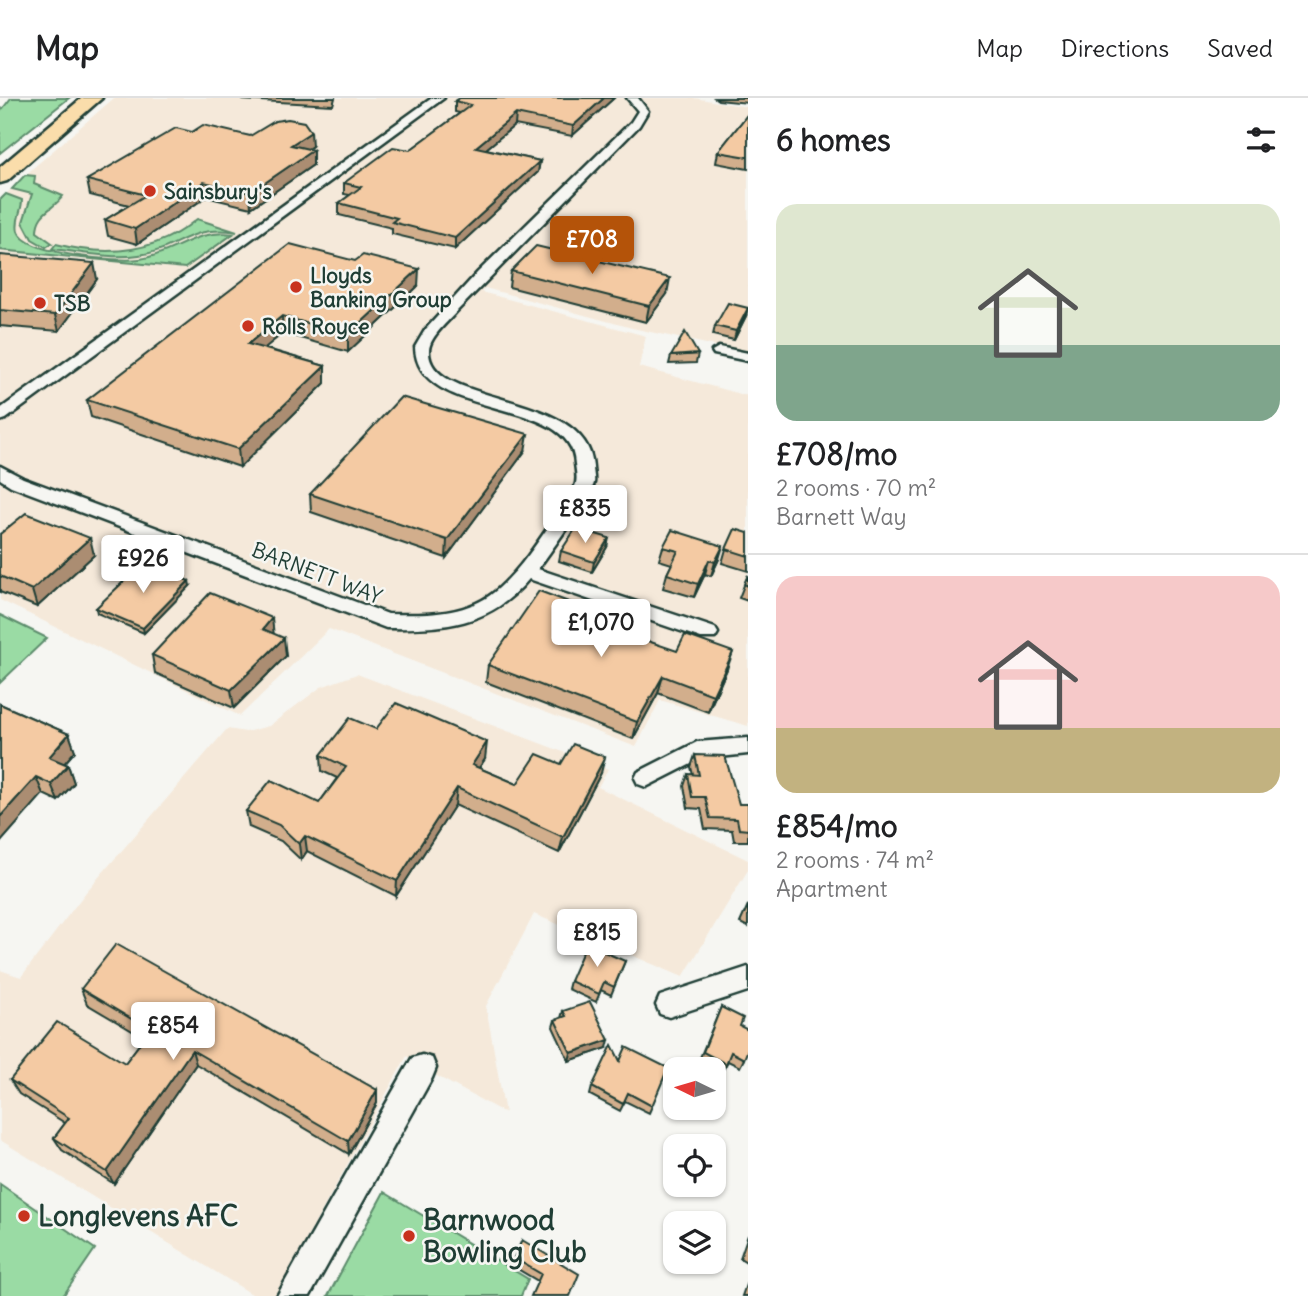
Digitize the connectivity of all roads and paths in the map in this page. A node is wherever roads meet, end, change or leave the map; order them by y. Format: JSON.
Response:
{"nodes":[{"id":1,"x":75,"y":98,"type":"edge"},
{"id":2,"x":93,"y":98,"type":"edge"},
{"id":3,"x":439,"y":98,"type":"edge"},
{"id":4,"x":632,"y":98,"type":"edge"},
{"id":5,"x":0,"y":159,"type":"edge"},
{"id":6,"x":0,"y":177,"type":"edge"},
{"id":7,"x":722,"y":355,"type":"dead end"},
{"id":8,"x":745,"y":356,"type":"edge"},
{"id":9,"x":0,"y":416,"type":"edge"},
{"id":10,"x":0,"y":471,"type":"edge"},
{"id":11,"x":525,"y":571,"type":"junction"},
{"id":12,"x":708,"y":633,"type":"dead end"},
{"id":13,"x":748,"y":746,"type":"edge"},
{"id":14,"x":646,"y":778,"type":"dead end"},
{"id":15,"x":748,"y":979,"type":"edge"},
{"id":16,"x":668,"y":1005,"type":"dead end"},
{"id":17,"x":422,"y":1068,"type":"dead end"},
{"id":18,"x":293,"y":1296,"type":"edge"}],
"edges":[{"from":1,"to":5,"type":"highway"},
{"from":2,"to":6,"type":"highway"},
{"from":3,"to":9,"type":"street"},
{"from":4,"to":11,"type":"street","name":"BARNETT WAY"},
{"from":7,"to":8,"type":"street"},
{"from":10,"to":11,"type":"street","name":"BARNETT WAY"},
{"from":11,"to":12,"type":"street"},
{"from":13,"to":14,"type":"street"},
{"from":15,"to":16,"type":"street"},
{"from":17,"to":18,"type":"street"}]}
